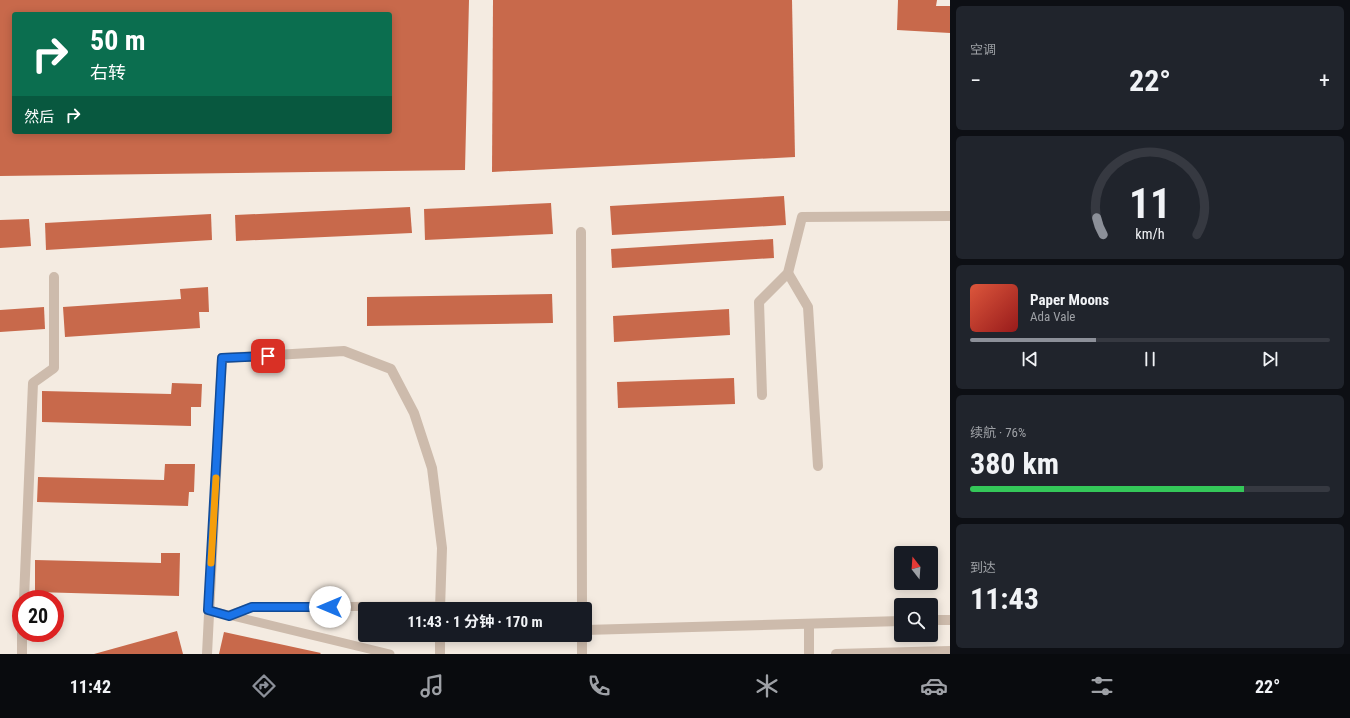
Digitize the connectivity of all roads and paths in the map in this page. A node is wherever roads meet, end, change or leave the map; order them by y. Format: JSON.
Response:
{"nodes":[{"id":1,"x":950,"y":216,"type":"edge"},
{"id":2,"x":581,"y":232,"type":"dead end"},
{"id":3,"x":788,"y":273,"type":"junction"},
{"id":4,"x":54,"y":277,"type":"dead end"},
{"id":5,"x":762,"y":395,"type":"dead end"},
{"id":6,"x":818,"y":466,"type":"dead end"},
{"id":7,"x":24,"y":590,"type":"edge"},
{"id":8,"x":440,"y":602,"type":"edge"},
{"id":9,"x":582,"y":602,"type":"edge"},
{"id":10,"x":358,"y":608,"type":"edge"},
{"id":11,"x":208,"y":610,"type":"junction"},
{"id":12,"x":229,"y":616,"type":"junction"},
{"id":13,"x":938,"y":620,"type":"edge"},
{"id":14,"x":950,"y":620,"type":"edge"},
{"id":15,"x":894,"y":621,"type":"edge"},
{"id":16,"x":809,"y":624,"type":"junction"},
{"id":17,"x":592,"y":630,"type":"edge"},
{"id":18,"x":22,"y":642,"type":"edge"},
{"id":19,"x":440,"y":642,"type":"edge"},
{"id":20,"x":582,"y":642,"type":"edge"},
{"id":21,"x":950,"y":651,"type":"edge"},
{"id":22,"x":22,"y":654,"type":"edge"},
{"id":23,"x":207,"y":654,"type":"edge"},
{"id":24,"x":390,"y":654,"type":"edge"},
{"id":25,"x":440,"y":654,"type":"edge"},
{"id":26,"x":582,"y":654,"type":"edge"},
{"id":27,"x":809,"y":654,"type":"edge"},
{"id":28,"x":836,"y":654,"type":"edge"}],
"edges":[{"from":1,"to":3,"type":"street"},
{"from":2,"to":9,"type":"street"},
{"from":3,"to":5,"type":"street"},
{"from":3,"to":6,"type":"street"},
{"from":4,"to":7,"type":"street"},
{"from":8,"to":11,"type":"street"},
{"from":10,"to":12,"type":"lane"},
{"from":11,"to":12,"type":"lane"},
{"from":11,"to":23,"type":"street"},
{"from":12,"to":24,"type":"lane"},
{"from":13,"to":14,"type":"street"},
{"from":15,"to":16,"type":"street"},
{"from":16,"to":17,"type":"street"},
{"from":16,"to":27,"type":"street"},
{"from":18,"to":22,"type":"street"},
{"from":19,"to":25,"type":"street"},
{"from":20,"to":26,"type":"street"},
{"from":21,"to":28,"type":"street"}]}
